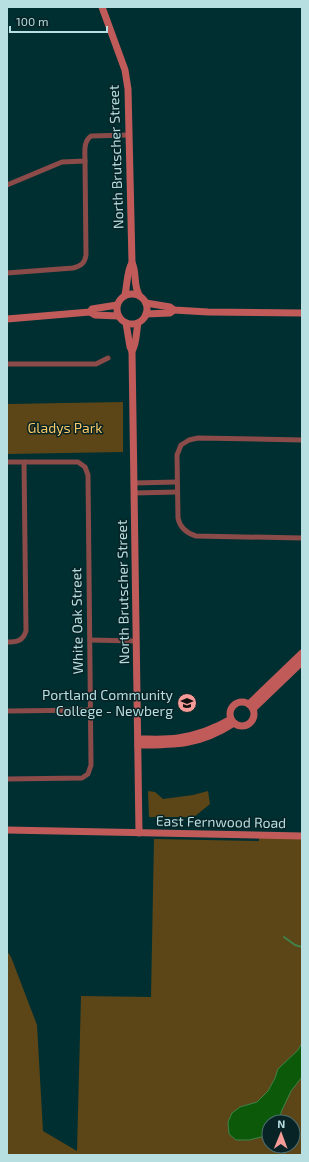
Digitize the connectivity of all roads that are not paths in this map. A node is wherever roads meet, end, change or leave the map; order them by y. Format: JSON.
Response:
{"nodes":[{"id":1,"x":102,"y":7,"type":"edge"},
{"id":2,"x":129,"y":135,"type":"junction"},
{"id":3,"x":85,"y":161,"type":"junction"},
{"id":4,"x":7,"y":185,"type":"edge"},
{"id":5,"x":132,"y":263,"type":"junction"},
{"id":6,"x":7,"y":273,"type":"edge"},
{"id":7,"x":125,"y":295,"type":"junction"},
{"id":8,"x":139,"y":295,"type":"junction"},
{"id":9,"x":146,"y":303,"type":"junction"},
{"id":10,"x":117,"y":305,"type":"junction"},
{"id":11,"x":174,"y":310,"type":"junction"},
{"id":12,"x":90,"y":312,"type":"junction"},
{"id":13,"x":302,"y":313,"type":"edge"},
{"id":14,"x":146,"y":314,"type":"junction"},
{"id":15,"x":118,"y":316,"type":"junction"},
{"id":16,"x":7,"y":318,"type":"edge"},
{"id":17,"x":126,"y":323,"type":"junction"},
{"id":18,"x":138,"y":323,"type":"junction"},
{"id":19,"x":132,"y":351,"type":"junction"},
{"id":20,"x":108,"y":358,"type":"dead end"},
{"id":21,"x":7,"y":364,"type":"edge"},
{"id":22,"x":302,"y":440,"type":"edge"},
{"id":23,"x":7,"y":462,"type":"edge"},
{"id":24,"x":24,"y":462,"type":"junction"},
{"id":25,"x":177,"y":482,"type":"junction"},
{"id":26,"x":134,"y":483,"type":"junction"},
{"id":27,"x":177,"y":492,"type":"junction"},
{"id":28,"x":134,"y":493,"type":"junction"},
{"id":29,"x":302,"y":538,"type":"edge"},
{"id":30,"x":90,"y":640,"type":"junction"},
{"id":31,"x":136,"y":641,"type":"junction"},
{"id":32,"x":7,"y":642,"type":"edge"},
{"id":33,"x":302,"y":653,"type":"edge"},
{"id":34,"x":302,"y":662,"type":"edge"},
{"id":35,"x":251,"y":707,"type":"junction"},
{"id":36,"x":90,"y":710,"type":"junction"},
{"id":37,"x":7,"y":711,"type":"edge"},
{"id":38,"x":232,"y":721,"type":"junction"},
{"id":39,"x":138,"y":742,"type":"junction"},
{"id":40,"x":7,"y":779,"type":"edge"},
{"id":41,"x":7,"y":830,"type":"edge"},
{"id":42,"x":139,"y":833,"type":"junction"},
{"id":43,"x":302,"y":836,"type":"edge"}],
"edges":[{"from":1,"to":2,"type":"street","name":"North Brutscher Street"},
{"from":2,"to":3,"type":"street"},
{"from":2,"to":5,"type":"street","name":"North Brutscher Street"},
{"from":3,"to":4,"type":"street"},
{"from":3,"to":6,"type":"street"},
{"from":5,"to":7,"type":"street","name":"North Brutscher Street"},
{"from":5,"to":8,"type":"street","name":"North Brutscher Street"},
{"from":7,"to":8,"type":"street"},
{"from":7,"to":10,"type":"street"},
{"from":8,"to":9,"type":"street"},
{"from":9,"to":11,"type":"street"},
{"from":9,"to":14,"type":"street"},
{"from":10,"to":12,"type":"street"},
{"from":10,"to":15,"type":"street"},
{"from":11,"to":13,"type":"street"},
{"from":11,"to":14,"type":"street"},
{"from":12,"to":15,"type":"street"},
{"from":12,"to":16,"type":"street"},
{"from":14,"to":18,"type":"street"},
{"from":15,"to":17,"type":"street"},
{"from":17,"to":18,"type":"street"},
{"from":17,"to":19,"type":"street","name":"North Brutscher Street"},
{"from":18,"to":19,"type":"street","name":"North Brutscher Street"},
{"from":19,"to":26,"type":"street","name":"North Brutscher Street"},
{"from":20,"to":21,"type":"street"},
{"from":22,"to":25,"type":"street"},
{"from":23,"to":24,"type":"street"},
{"from":24,"to":30,"type":"street","name":"White Oak Street"},
{"from":24,"to":32,"type":"street"},
{"from":25,"to":26,"type":"street"},
{"from":25,"to":27,"type":"street"},
{"from":26,"to":28,"type":"street","name":"North Brutscher Street"},
{"from":27,"to":28,"type":"street"},
{"from":27,"to":29,"type":"street"},
{"from":28,"to":31,"type":"street","name":"North Brutscher Street"},
{"from":30,"to":31,"type":"street"},
{"from":30,"to":36,"type":"street","name":"White Oak Street"},
{"from":31,"to":39,"type":"street","name":"North Brutscher Street"},
{"from":33,"to":35,"type":"street"},
{"from":34,"to":35,"type":"street"},
{"from":35,"to":38,"type":"street"},
{"from":35,"to":38,"type":"street"},
{"from":36,"to":37,"type":"street"},
{"from":36,"to":40,"type":"street","name":"White Oak Street"},
{"from":38,"to":39,"type":"street"},
{"from":39,"to":42,"type":"street","name":"North Brutscher Street"},
{"from":41,"to":42,"type":"street","name":"East Fernwood Road"},
{"from":42,"to":43,"type":"street","name":"East Fernwood Road"}]}
